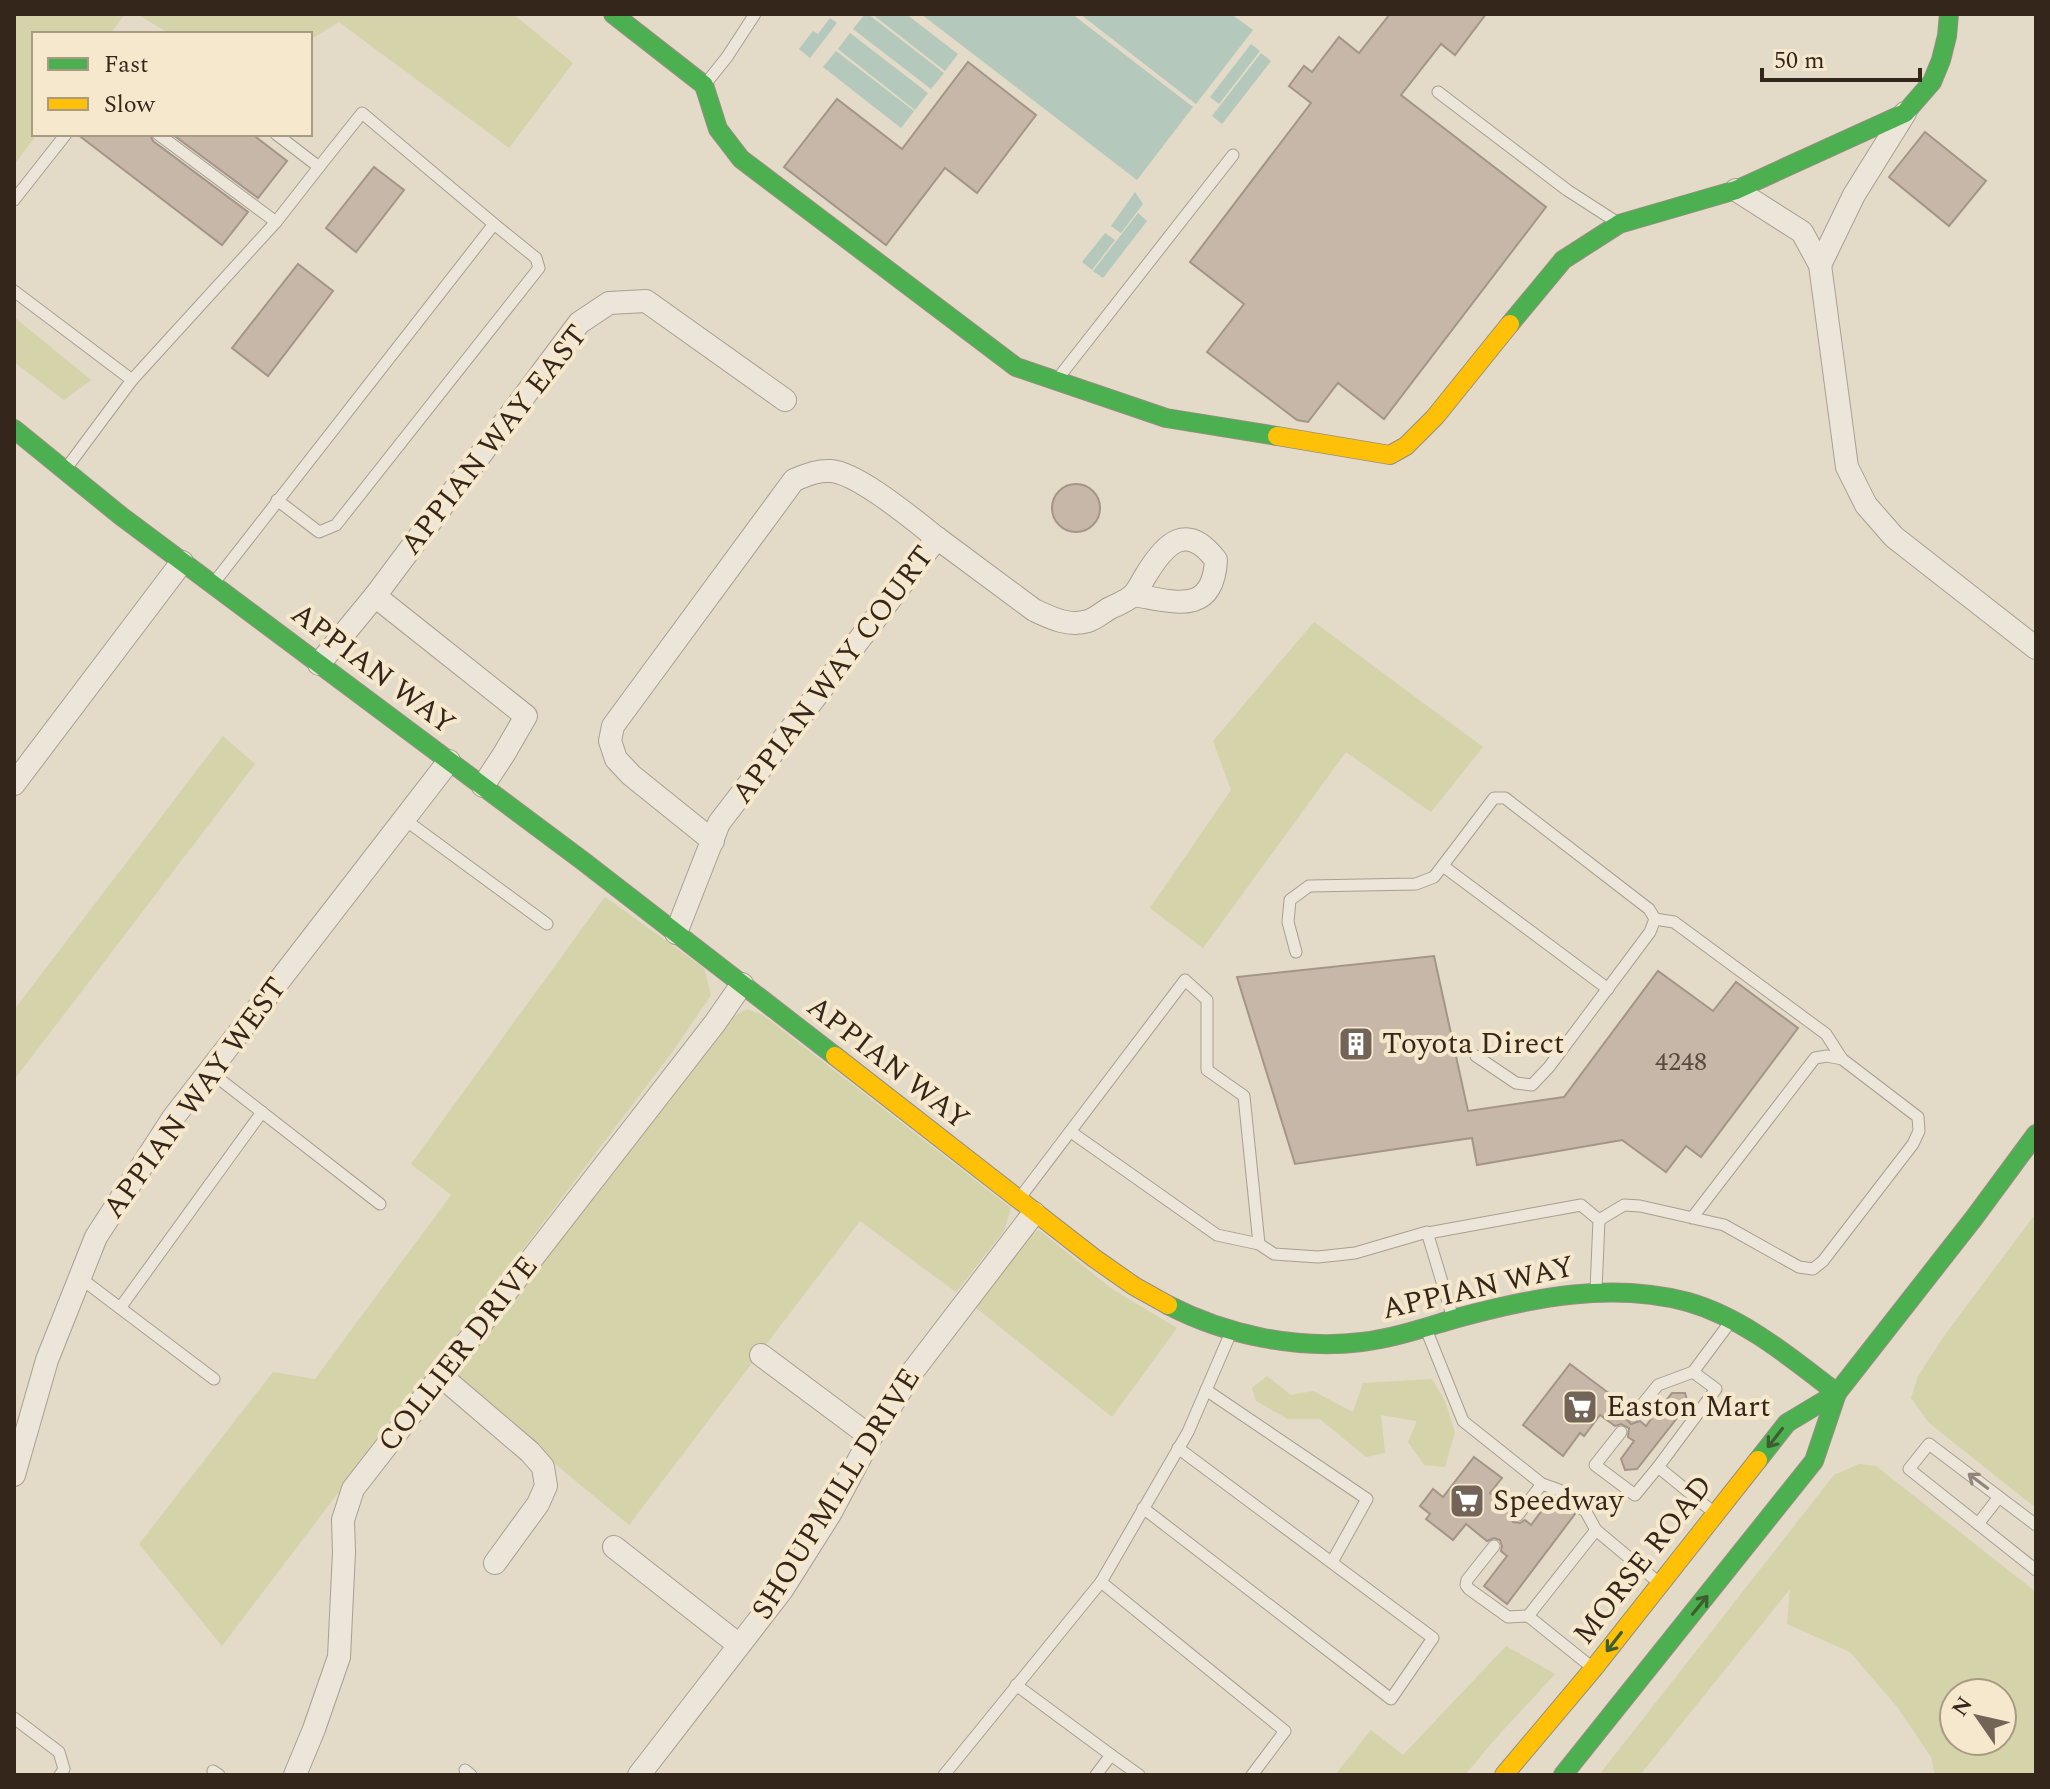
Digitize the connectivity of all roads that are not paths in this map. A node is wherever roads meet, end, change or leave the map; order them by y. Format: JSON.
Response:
{"nodes":[{"id":1,"x":755,"y":14,"type":"edge"},
{"id":2,"x":1949,"y":14,"type":"edge"},
{"id":3,"x":617,"y":16,"type":"edge"},
{"id":4,"x":704,"y":85,"type":"junction"},
{"id":5,"x":1438,"y":92,"type":"dead end"},
{"id":6,"x":1905,"y":113,"type":"junction"},
{"id":7,"x":64,"y":136,"type":"edge"},
{"id":8,"x":161,"y":136,"type":"edge"},
{"id":9,"x":279,"y":136,"type":"edge"},
{"id":10,"x":1233,"y":155,"type":"dead end"},
{"id":11,"x":319,"y":167,"type":"junction"},
{"id":12,"x":1736,"y":190,"type":"junction"},
{"id":13,"x":14,"y":200,"type":"edge"},
{"id":14,"x":276,"y":222,"type":"junction"},
{"id":15,"x":494,"y":224,"type":"junction"},
{"id":16,"x":1619,"y":224,"type":"junction"},
{"id":17,"x":1820,"y":265,"type":"junction"},
{"id":18,"x":14,"y":291,"type":"edge"},
{"id":19,"x":132,"y":380,"type":"junction"},
{"id":20,"x":1056,"y":381,"type":"junction"},
{"id":21,"x":785,"y":400,"type":"dead end"},
{"id":22,"x":14,"y":429,"type":"edge"},
{"id":23,"x":65,"y":471,"type":"junction"},
{"id":24,"x":277,"y":500,"type":"junction"},
{"id":25,"x":937,"y":538,"type":"junction"},
{"id":26,"x":182,"y":562,"type":"junction"},
{"id":27,"x":212,"y":584,"type":"junction"},
{"id":28,"x":1133,"y":595,"type":"dead end"},
{"id":29,"x":375,"y":596,"type":"junction"},
{"id":30,"x":2036,"y":648,"type":"edge"},
{"id":31,"x":319,"y":664,"type":"junction"},
{"id":32,"x":449,"y":761,"type":"junction"},
{"id":33,"x":14,"y":784,"type":"edge"},
{"id":34,"x":483,"y":786,"type":"junction"},
{"id":35,"x":404,"y":819,"type":"junction"},
{"id":36,"x":713,"y":841,"type":"junction"},
{"id":37,"x":1443,"y":866,"type":"junction"},
{"id":38,"x":1655,"y":919,"type":"junction"},
{"id":39,"x":547,"y":924,"type":"dead end"},
{"id":40,"x":676,"y":933,"type":"junction"},
{"id":41,"x":1296,"y":952,"type":"dead end"},
{"id":42,"x":742,"y":984,"type":"junction"},
{"id":43,"x":1608,"y":989,"type":"junction"},
{"id":44,"x":1476,"y":1056,"type":"dead end"},
{"id":45,"x":1842,"y":1059,"type":"junction"},
{"id":46,"x":209,"y":1071,"type":"junction"},
{"id":47,"x":262,"y":1112,"type":"junction"},
{"id":48,"x":1071,"y":1132,"type":"junction"},
{"id":49,"x":2036,"y":1134,"type":"edge"},
{"id":50,"x":380,"y":1204,"type":"dead end"},
{"id":51,"x":1026,"y":1207,"type":"junction"},
{"id":52,"x":1692,"y":1218,"type":"junction"},
{"id":53,"x":1599,"y":1220,"type":"junction"},
{"id":54,"x":1428,"y":1233,"type":"junction"},
{"id":55,"x":1259,"y":1244,"type":"junction"},
{"id":56,"x":79,"y":1277,"type":"junction"},
{"id":57,"x":1596,"y":1290,"type":"junction"},
{"id":58,"x":120,"y":1308,"type":"junction"},
{"id":59,"x":1454,"y":1320,"type":"junction"},
{"id":60,"x":1732,"y":1320,"type":"junction"},
{"id":61,"x":1426,"y":1328,"type":"junction"},
{"id":62,"x":1232,"y":1330,"type":"junction"},
{"id":63,"x":761,"y":1355,"type":"dead end"},
{"id":64,"x":1693,"y":1372,"type":"junction"},
{"id":65,"x":441,"y":1376,"type":"junction"},
{"id":66,"x":214,"y":1379,"type":"dead end"},
{"id":67,"x":1206,"y":1390,"type":"junction"},
{"id":68,"x":1837,"y":1393,"type":"junction"},
{"id":69,"x":1647,"y":1399,"type":"junction"},
{"id":70,"x":1660,"y":1409,"type":"dead end"},
{"id":71,"x":1633,"y":1416,"type":"dead end"},
{"id":72,"x":1675,"y":1421,"type":"dead end"},
{"id":73,"x":21,"y":1422,"type":"edge"},
{"id":74,"x":1686,"y":1429,"type":"junction"},
{"id":75,"x":1621,"y":1432,"type":"dead end"},
{"id":76,"x":871,"y":1437,"type":"junction"},
{"id":77,"x":1178,"y":1448,"type":"junction"},
{"id":78,"x":1653,"y":1449,"type":"dead end"},
{"id":79,"x":1661,"y":1462,"type":"junction"},
{"id":80,"x":14,"y":1475,"type":"edge"},
{"id":81,"x":1542,"y":1484,"type":"junction"},
{"id":82,"x":1999,"y":1497,"type":"junction"},
{"id":83,"x":1143,"y":1508,"type":"junction"},
{"id":84,"x":1715,"y":1514,"type":"junction"},
{"id":85,"x":1518,"y":1515,"type":"dead end"},
{"id":86,"x":1978,"y":1524,"type":"junction"},
{"id":87,"x":2036,"y":1525,"type":"edge"},
{"id":88,"x":1596,"y":1530,"type":"junction"},
{"id":89,"x":1494,"y":1546,"type":"dead end"},
{"id":90,"x":614,"y":1547,"type":"dead end"},
{"id":91,"x":1332,"y":1562,"type":"junction"},
{"id":92,"x":495,"y":1563,"type":"dead end"},
{"id":93,"x":2036,"y":1570,"type":"edge"},
{"id":94,"x":1101,"y":1582,"type":"junction"},
{"id":95,"x":1660,"y":1584,"type":"junction"},
{"id":96,"x":1528,"y":1616,"type":"junction"},
{"id":97,"x":739,"y":1645,"type":"junction"},
{"id":98,"x":1594,"y":1668,"type":"junction"},
{"id":99,"x":1016,"y":1685,"type":"junction"},
{"id":100,"x":14,"y":1718,"type":"edge"},
{"id":101,"x":1111,"y":1755,"type":"junction"},
{"id":102,"x":60,"y":1775,"type":"edge"},
{"id":103,"x":295,"y":1775,"type":"edge"},
{"id":104,"x":639,"y":1775,"type":"edge"},
{"id":105,"x":944,"y":1775,"type":"edge"},
{"id":106,"x":1096,"y":1775,"type":"edge"},
{"id":107,"x":1139,"y":1775,"type":"edge"},
{"id":108,"x":1252,"y":1775,"type":"edge"},
{"id":109,"x":1504,"y":1775,"type":"edge"},
{"id":110,"x":1563,"y":1775,"type":"edge"}],
"edges":[{"from":1,"to":4,"type":"lane"},
{"from":2,"to":6,"type":"street"},
{"from":3,"to":4,"type":"street"},
{"from":4,"to":20,"type":"street"},
{"from":5,"to":16,"type":"lane"},
{"from":6,"to":12,"type":"street"},
{"from":6,"to":17,"type":"street"},
{"from":7,"to":13,"type":"lane"},
{"from":8,"to":14,"type":"lane"},
{"from":9,"to":11,"type":"lane"},
{"from":10,"to":20,"type":"lane"},
{"from":11,"to":14,"type":"lane"},
{"from":11,"to":15,"type":"lane"},
{"from":12,"to":16,"type":"street"},
{"from":12,"to":17,"type":"street"},
{"from":14,"to":19,"type":"lane"},
{"from":15,"to":24,"type":"lane"},
{"from":15,"to":24,"type":"lane"},
{"from":16,"to":20,"type":"street"},
{"from":17,"to":30,"type":"street"},
{"from":18,"to":19,"type":"lane"},
{"from":19,"to":23,"type":"lane"},
{"from":21,"to":29,"type":"street","name":"APPIAN WAY EAST"},
{"from":22,"to":23,"type":"street","name":"APPIAN WAY"},
{"from":23,"to":26,"type":"street","name":"APPIAN WAY"},
{"from":24,"to":27,"type":"lane"},
{"from":25,"to":28,"type":"street","name":"APPIAN WAY COURT"},
{"from":25,"to":36,"type":"street","name":"APPIAN WAY COURT"},
{"from":25,"to":36,"type":"street"},
{"from":26,"to":27,"type":"street","name":"APPIAN WAY"},
{"from":26,"to":33,"type":"street"},
{"from":27,"to":31,"type":"street","name":"APPIAN WAY"},
{"from":29,"to":31,"type":"street","name":"APPIAN WAY EAST"},
{"from":29,"to":34,"type":"street"},
{"from":31,"to":32,"type":"street","name":"APPIAN WAY"},
{"from":32,"to":34,"type":"street","name":"APPIAN WAY"},
{"from":32,"to":35,"type":"street","name":"APPIAN WAY WEST"},
{"from":34,"to":40,"type":"street","name":"APPIAN WAY"},
{"from":35,"to":39,"type":"lane"},
{"from":35,"to":46,"type":"street","name":"APPIAN WAY WEST"},
{"from":36,"to":40,"type":"street","name":"APPIAN WAY COURT"},
{"from":37,"to":38,"type":"lane"},
{"from":37,"to":41,"type":"lane"},
{"from":37,"to":43,"type":"lane"},
{"from":38,"to":43,"type":"lane"},
{"from":38,"to":45,"type":"lane"},
{"from":40,"to":42,"type":"street","name":"APPIAN WAY"},
{"from":42,"to":51,"type":"street","name":"APPIAN WAY"},
{"from":42,"to":65,"type":"street","name":"COLLIER DRIVE"},
{"from":43,"to":44,"type":"lane"},
{"from":45,"to":52,"type":"lane"},
{"from":45,"to":52,"type":"lane"},
{"from":46,"to":47,"type":"lane"},
{"from":46,"to":56,"type":"street","name":"APPIAN WAY WEST"},
{"from":47,"to":50,"type":"lane"},
{"from":47,"to":58,"type":"lane"},
{"from":48,"to":51,"type":"lane"},
{"from":48,"to":55,"type":"lane"},
{"from":48,"to":55,"type":"lane"},
{"from":49,"to":68,"type":"street","name":"MORSE ROAD"},
{"from":51,"to":62,"type":"street","name":"APPIAN WAY"},
{"from":51,"to":76,"type":"street","name":"SHOUPMILL DRIVE"},
{"from":52,"to":53,"type":"lane"},
{"from":53,"to":54,"type":"lane"},
{"from":53,"to":57,"type":"lane"},
{"from":54,"to":55,"type":"lane"},
{"from":54,"to":59,"type":"lane"},
{"from":56,"to":58,"type":"lane"},
{"from":56,"to":73,"type":"street","name":"APPIAN WAY WEST"},
{"from":57,"to":59,"type":"street","name":"APPIAN WAY"},
{"from":57,"to":60,"type":"street","name":"APPIAN WAY"},
{"from":58,"to":66,"type":"lane"},
{"from":59,"to":61,"type":"street","name":"APPIAN WAY"},
{"from":60,"to":64,"type":"lane"},
{"from":60,"to":68,"type":"street","name":"APPIAN WAY"},
{"from":61,"to":62,"type":"street","name":"APPIAN WAY"},
{"from":61,"to":81,"type":"lane"},
{"from":62,"to":67,"type":"lane"},
{"from":63,"to":76,"type":"street"},
{"from":64,"to":69,"type":"lane"},
{"from":64,"to":74,"type":"lane"},
{"from":65,"to":92,"type":"street"},
{"from":65,"to":103,"type":"street","name":"COLLIER DRIVE"},
{"from":67,"to":77,"type":"lane"},
{"from":67,"to":91,"type":"lane"},
{"from":68,"to":84,"type":"street","name":"MORSE ROAD","one_way":true},
{"from":110,"to":68,"type":"street","name":"MORSE ROAD","one_way":true},
{"from":69,"to":70,"type":"lane"},
{"from":69,"to":71,"type":"lane"},
{"from":72,"to":74,"type":"lane"},
{"from":73,"to":80,"type":"street","name":"APPIAN WAY WEST"},
{"from":74,"to":79,"type":"lane"},
{"from":75,"to":79,"type":"lane"},
{"from":76,"to":97,"type":"street","name":"SHOUPMILL DRIVE"},
{"from":77,"to":83,"type":"lane"},
{"from":77,"to":91,"type":"lane"},
{"from":78,"to":79,"type":"lane"},
{"from":79,"to":84,"type":"lane"},
{"from":81,"to":85,"type":"lane"},
{"from":81,"to":88,"type":"lane"},
{"from":82,"to":86,"type":"lane"},
{"from":82,"to":86,"type":"lane","one_way":true},
{"from":82,"to":87,"type":"lane"},
{"from":83,"to":91,"type":"lane"},
{"from":83,"to":94,"type":"lane"},
{"from":84,"to":95,"type":"street","name":"MORSE ROAD"},
{"from":86,"to":93,"type":"lane"},
{"from":88,"to":95,"type":"lane"},
{"from":88,"to":96,"type":"lane"},
{"from":89,"to":96,"type":"lane"},
{"from":90,"to":97,"type":"street"},
{"from":94,"to":99,"type":"lane"},
{"from":94,"to":108,"type":"lane"},
{"from":95,"to":98,"type":"street","name":"MORSE ROAD","one_way":true},
{"from":96,"to":98,"type":"lane"},
{"from":97,"to":104,"type":"street","name":"SHOUPMILL DRIVE"},
{"from":98,"to":109,"type":"street","name":"MORSE ROAD"},
{"from":99,"to":101,"type":"lane"},
{"from":99,"to":105,"type":"lane"},
{"from":100,"to":102,"type":"lane"},
{"from":101,"to":106,"type":"lane"},
{"from":101,"to":107,"type":"lane"}]}
